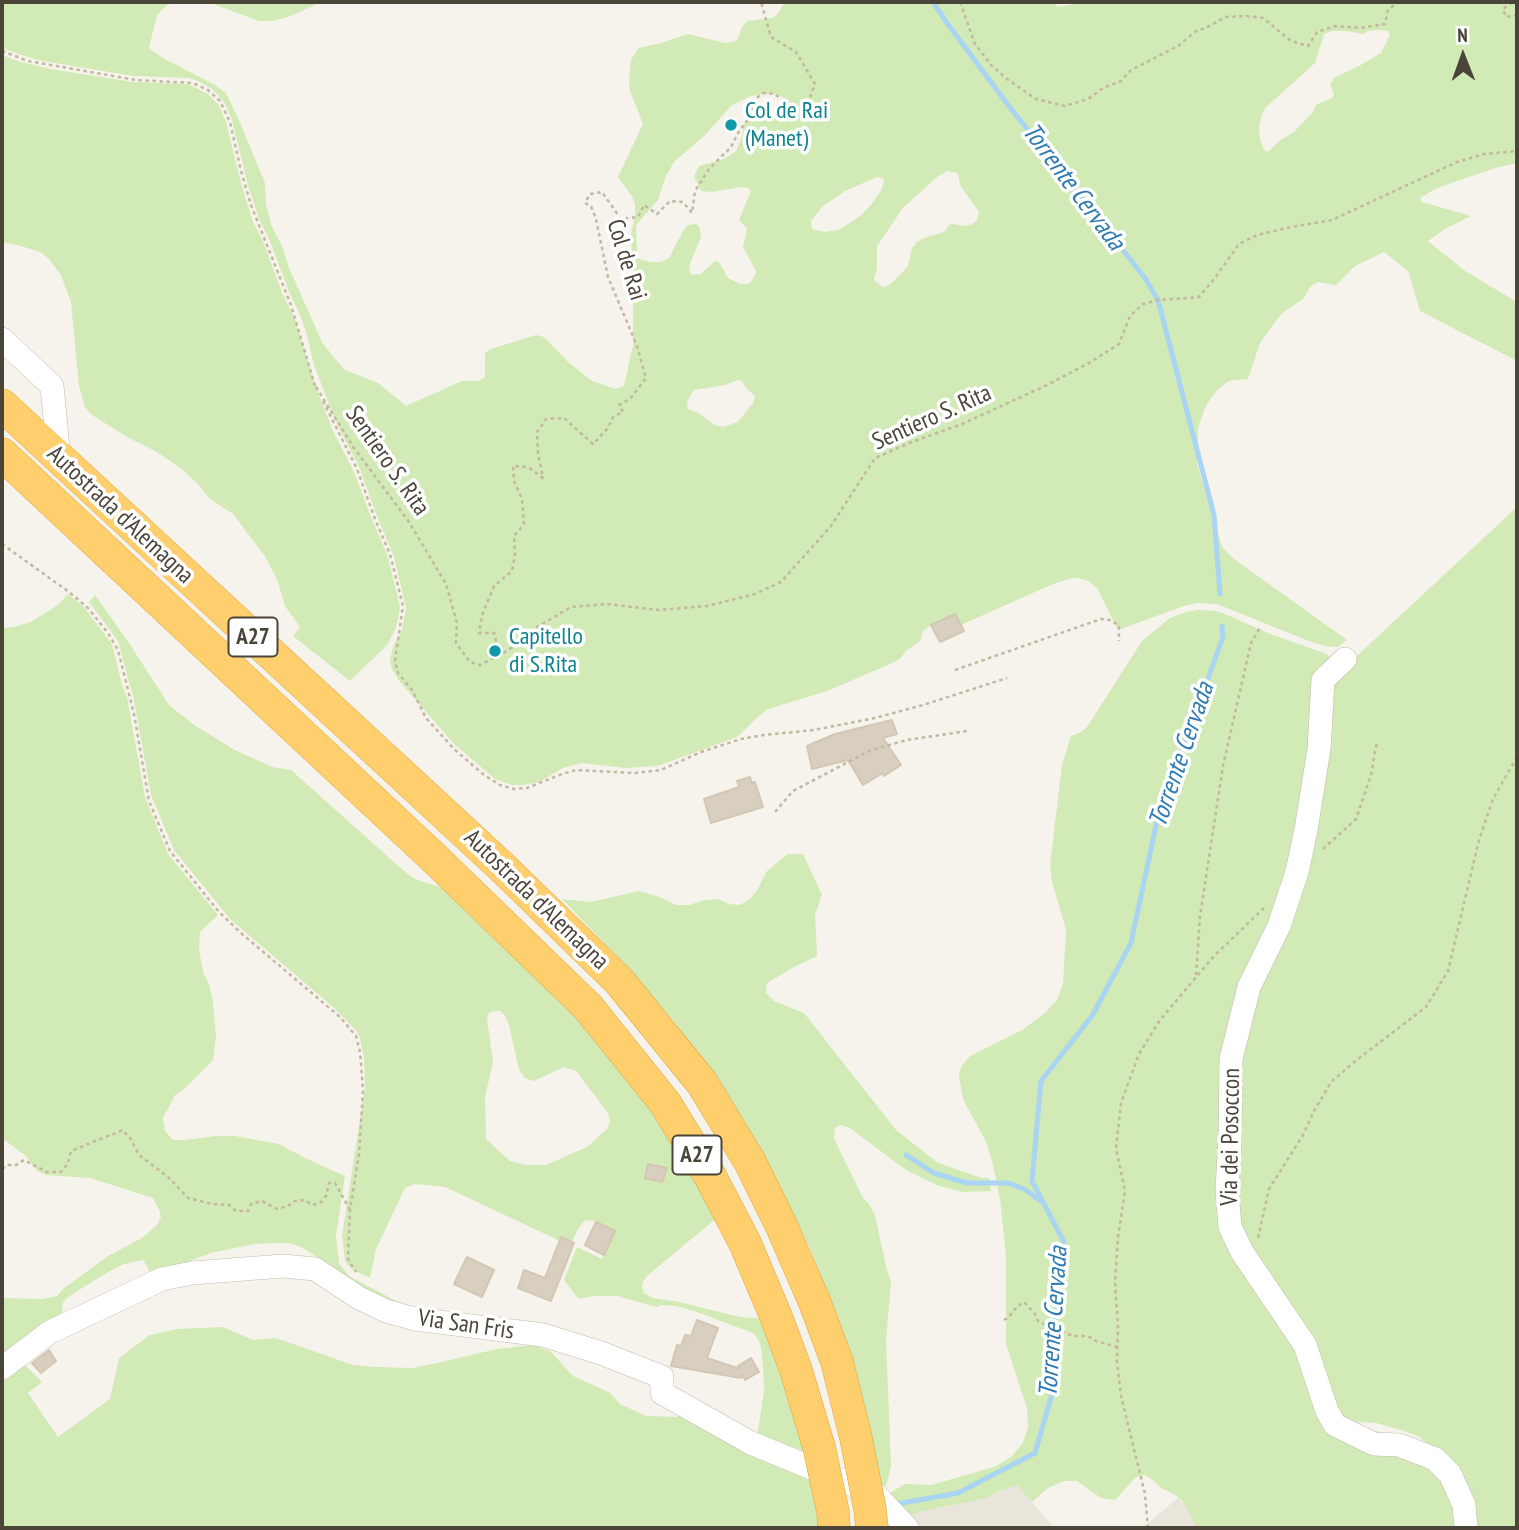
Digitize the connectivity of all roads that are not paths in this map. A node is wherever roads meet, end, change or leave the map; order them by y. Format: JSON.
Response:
{"nodes":[{"id":1,"x":2,"y":339,"type":"edge"},
{"id":2,"x":2,"y":405,"type":"edge"},
{"id":3,"x":2,"y":454,"type":"edge"},
{"id":4,"x":59,"y":459,"type":"junction"},
{"id":5,"x":1345,"y":659,"type":"dead end"},
{"id":6,"x":2,"y":1368,"type":"edge"},
{"id":7,"x":834,"y":1528,"type":"edge"},
{"id":8,"x":872,"y":1528,"type":"edge"},
{"id":9,"x":906,"y":1528,"type":"edge"},
{"id":10,"x":1466,"y":1528,"type":"edge"}],
"edges":[{"from":1,"to":4,"type":"street"},
{"from":2,"to":4,"type":"highway","name":"Autostrada d'Alemagna","number":"A27"},
{"from":3,"to":7,"type":"highway","name":"Autostrada d'Alemagna","number":"A27","bridge":true},
{"from":4,"to":8,"type":"highway","name":"Autostrada d'Alemagna","number":"A27","bridge":true},
{"from":5,"to":10,"type":"street","name":"Via dei Posoccon"},
{"from":6,"to":9,"type":"street","name":"Via San Fris"}]}
